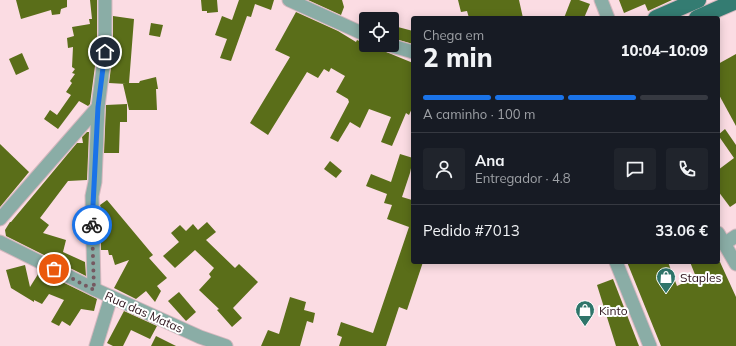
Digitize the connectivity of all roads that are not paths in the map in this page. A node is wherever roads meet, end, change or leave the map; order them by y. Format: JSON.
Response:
{"nodes":[{"id":1,"x":104,"y":0,"type":"edge"},
{"id":2,"x":289,"y":0,"type":"edge"},
{"id":3,"x":601,"y":0,"type":"edge"},
{"id":4,"x":698,"y":0,"type":"edge"},
{"id":5,"x":732,"y":1,"type":"edge"},
{"id":6,"x":607,"y":16,"type":"edge"},
{"id":7,"x":661,"y":16,"type":"edge"},
{"id":8,"x":701,"y":16,"type":"edge"},
{"id":9,"x":359,"y":32,"type":"edge"},
{"id":10,"x":399,"y":48,"type":"edge"},
{"id":11,"x":411,"y":51,"type":"edge"},
{"id":12,"x":98,"y":107,"type":"junction"},
{"id":13,"x":1,"y":216,"type":"edge"},
{"id":14,"x":736,"y":236,"type":"edge"},
{"id":15,"x":721,"y":238,"type":"edge"},
{"id":16,"x":0,"y":242,"type":"edge"},
{"id":17,"x":617,"y":264,"type":"edge"},
{"id":18,"x":736,"y":264,"type":"edge"},
{"id":19,"x":94,"y":290,"type":"junction"},
{"id":20,"x":111,"y":297,"type":"junction"},
{"id":21,"x":96,"y":346,"type":"edge"},
{"id":22,"x":226,"y":346,"type":"edge"},
{"id":23,"x":650,"y":346,"type":"edge"}],
"edges":[{"from":1,"to":12,"type":"street"},
{"from":2,"to":9,"type":"street"},
{"from":3,"to":6,"type":"street"},
{"from":4,"to":7,"type":"main road"},
{"from":5,"to":8,"type":"main road"},
{"from":10,"to":11,"type":"street"},
{"from":12,"to":13,"type":"street"},
{"from":12,"to":19,"type":"street"},
{"from":14,"to":15,"type":"street"},
{"from":15,"to":18,"type":"street"},
{"from":16,"to":19,"type":"street","name":"Rua das Matas"},
{"from":17,"to":23,"type":"street"},
{"from":19,"to":20,"type":"street","name":"Rua das Matas"},
{"from":20,"to":21,"type":"street"},
{"from":20,"to":22,"type":"street","name":"Rua das Matas"}]}
